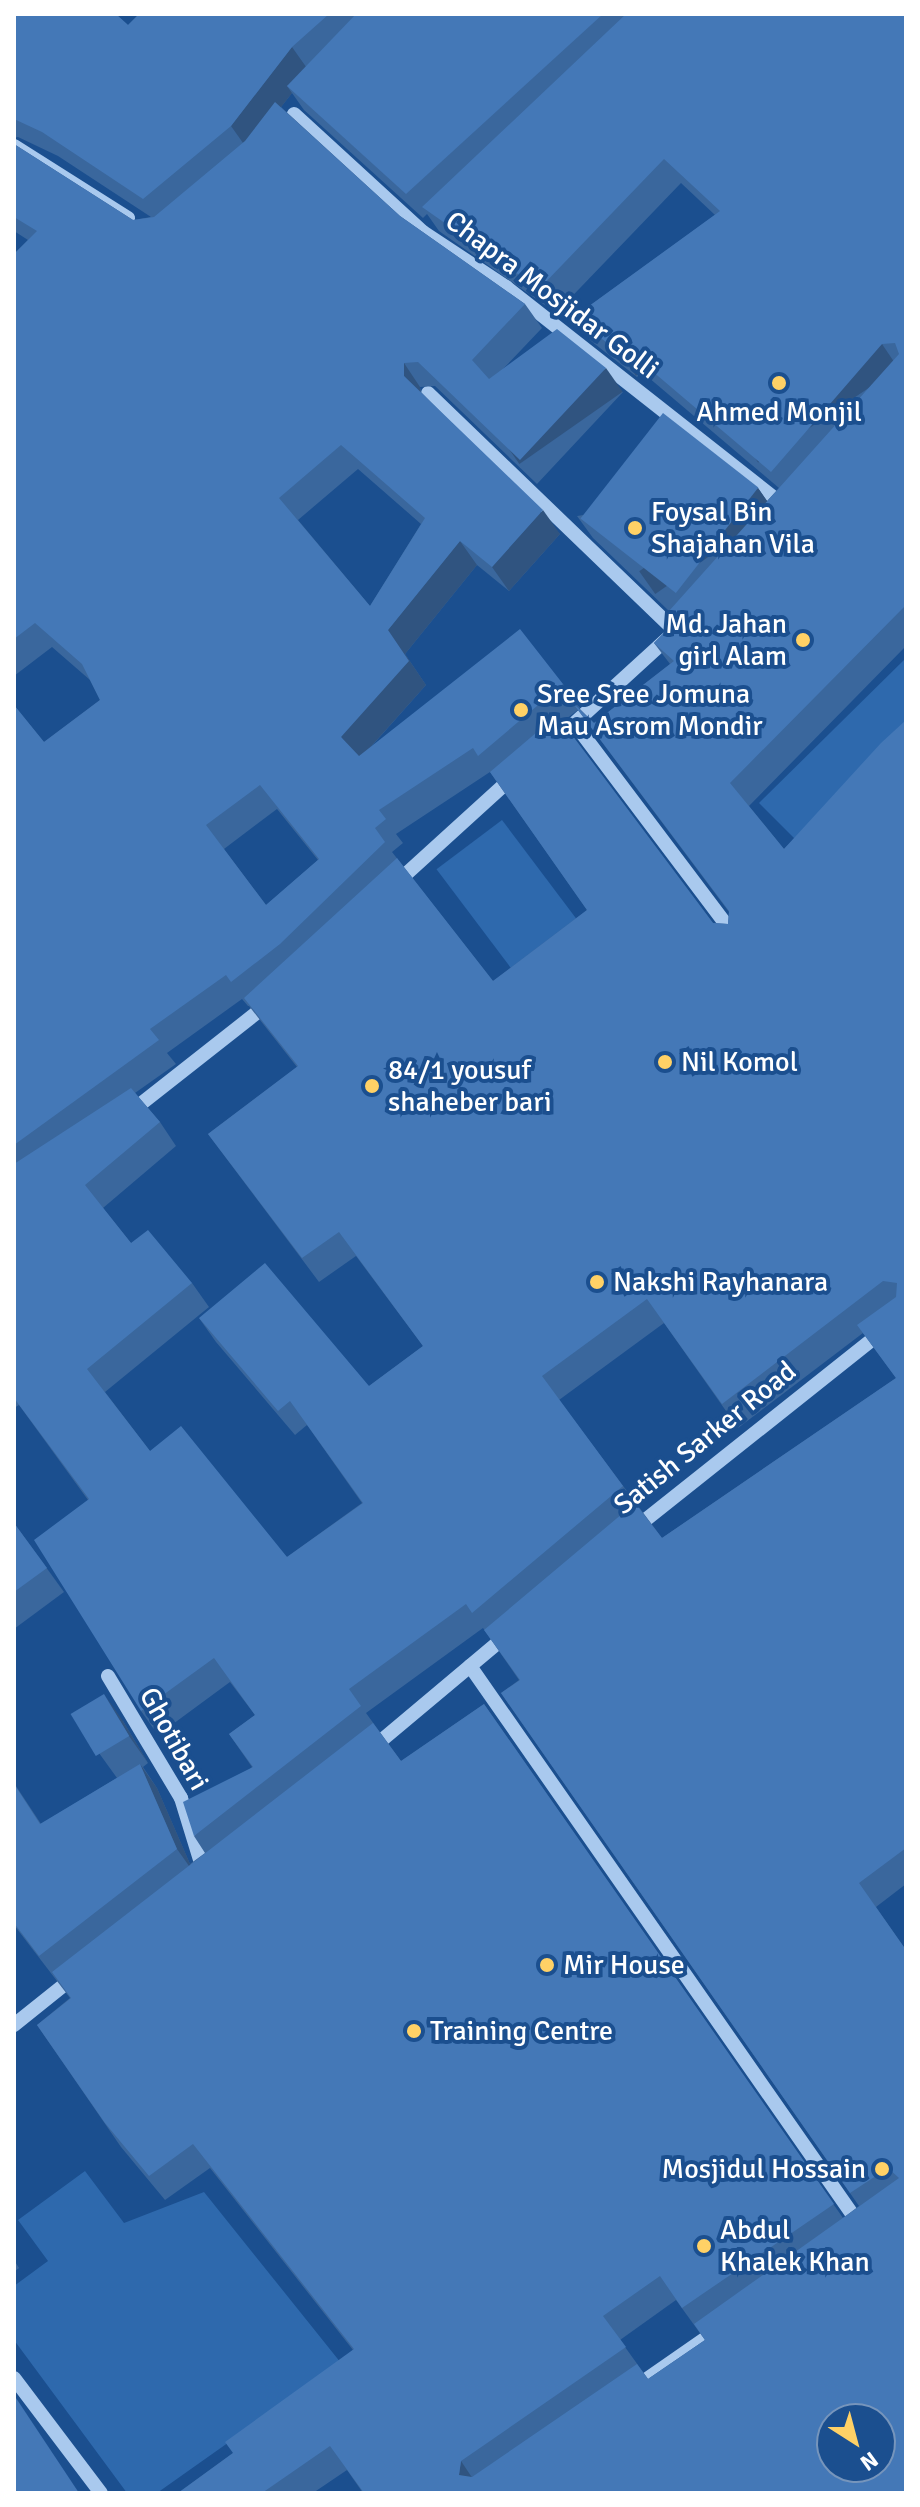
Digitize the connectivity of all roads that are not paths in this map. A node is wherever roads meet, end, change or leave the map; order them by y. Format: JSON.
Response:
{"nodes":[{"id":1,"x":293,"y":113,"type":"edge"},
{"id":2,"x":14,"y":146,"type":"edge"},
{"id":3,"x":138,"y":225,"type":"edge"},
{"id":4,"x":428,"y":393,"type":"edge"},
{"id":5,"x":787,"y":508,"type":"edge"},
{"id":6,"x":575,"y":724,"type":"junction"},
{"id":7,"x":381,"y":897,"type":"edge"},
{"id":8,"x":738,"y":941,"type":"edge"},
{"id":9,"x":279,"y":994,"type":"edge"},
{"id":10,"x":111,"y":1125,"type":"edge"},
{"id":11,"x":906,"y":1313,"type":"edge"},
{"id":12,"x":615,"y":1545,"type":"edge"},
{"id":13,"x":519,"y":1626,"type":"edge"},
{"id":14,"x":470,"y":1666,"type":"junction"},
{"id":15,"x":108,"y":1676,"type":"edge"},
{"id":16,"x":351,"y":1764,"type":"edge"},
{"id":17,"x":205,"y":1876,"type":"edge"},
{"id":18,"x":87,"y":1967,"type":"edge"},
{"id":19,"x":17,"y":2015,"type":"edge"},
{"id":20,"x":850,"y":2238,"type":"edge"},
{"id":21,"x":732,"y":2320,"type":"edge"},
{"id":22,"x":14,"y":2378,"type":"edge"},
{"id":23,"x":614,"y":2402,"type":"edge"},
{"id":24,"x":101,"y":2493,"type":"edge"}],
"edges":[{"from":1,"to":5,"type":"street","name":"Chapra Mosjidar Golli"},
{"from":2,"to":3,"type":"street"},
{"from":4,"to":6,"type":"street"},
{"from":6,"to":7,"type":"street"},
{"from":6,"to":8,"type":"street"},
{"from":9,"to":10,"type":"street"},
{"from":11,"to":12,"type":"street","name":"Satish Sarker Road"},
{"from":13,"to":14,"type":"street"},
{"from":14,"to":16,"type":"street"},
{"from":14,"to":20,"type":"street"},
{"from":15,"to":17,"type":"street","name":"Ghotibari"},
{"from":18,"to":19,"type":"street"},
{"from":21,"to":23,"type":"street"},
{"from":22,"to":24,"type":"street"}]}
